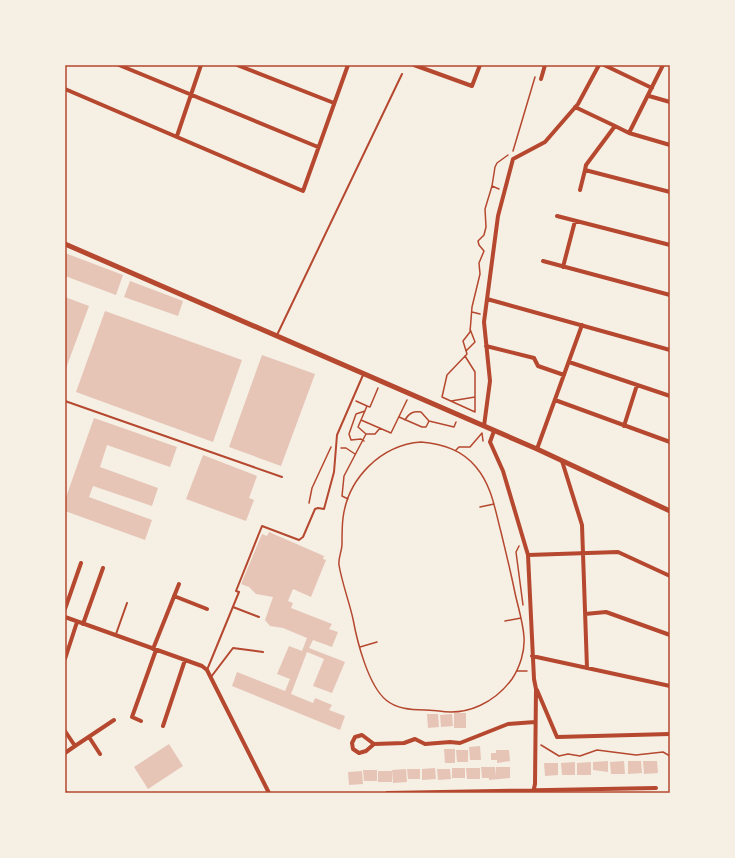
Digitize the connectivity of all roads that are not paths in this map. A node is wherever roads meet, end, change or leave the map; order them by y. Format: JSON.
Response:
{"nodes":[{"id":1,"x":119,"y":65,"type":"edge"},
{"id":2,"x":201,"y":65,"type":"edge"},
{"id":3,"x":237,"y":65,"type":"edge"},
{"id":4,"x":348,"y":65,"type":"edge"},
{"id":5,"x":414,"y":65,"type":"edge"},
{"id":6,"x":480,"y":65,"type":"edge"},
{"id":7,"x":545,"y":65,"type":"edge"},
{"id":8,"x":599,"y":65,"type":"edge"},
{"id":9,"x":604,"y":65,"type":"edge"},
{"id":10,"x":663,"y":65,"type":"edge"},
{"id":11,"x":402,"y":74,"type":"dead end"},
{"id":12,"x":541,"y":79,"type":"road end"},
{"id":13,"x":652,"y":88,"type":"junction"},
{"id":14,"x":65,"y":89,"type":"edge"},
{"id":15,"x":191,"y":95,"type":"junction"},
{"id":16,"x":649,"y":96,"type":"junction"},
{"id":17,"x":670,"y":102,"type":"edge"},
{"id":18,"x":334,"y":103,"type":"junction"},
{"id":19,"x":575,"y":107,"type":"junction"},
{"id":20,"x":615,"y":126,"type":"junction"},
{"id":21,"x":629,"y":133,"type":"junction"},
{"id":22,"x":177,"y":136,"type":"junction"},
{"id":23,"x":670,"y":145,"type":"edge"},
{"id":24,"x":318,"y":147,"type":"junction"},
{"id":25,"x":585,"y":170,"type":"junction"},
{"id":26,"x":580,"y":190,"type":"dead end"},
{"id":27,"x":670,"y":192,"type":"edge"},
{"id":28,"x":557,"y":216,"type":"dead end"},
{"id":29,"x":575,"y":221,"type":"junction"},
{"id":30,"x":65,"y":244,"type":"edge"},
{"id":31,"x":670,"y":245,"type":"edge"},
{"id":32,"x":543,"y":261,"type":"dead end"},
{"id":33,"x":562,"y":267,"type":"junction"},
{"id":34,"x":670,"y":295,"type":"edge"},
{"id":35,"x":487,"y":299,"type":"junction"},
{"id":36,"x":582,"y":325,"type":"junction"},
{"id":37,"x":276,"y":336,"type":"junction"},
{"id":38,"x":486,"y":346,"type":"junction"},
{"id":39,"x":670,"y":350,"type":"edge"},
{"id":40,"x":569,"y":362,"type":"junction"},
{"id":41,"x":363,"y":374,"type":"junction"},
{"id":42,"x":564,"y":375,"type":"junction"},
{"id":43,"x":637,"y":385,"type":"junction"},
{"id":44,"x":670,"y":396,"type":"edge"},
{"id":45,"x":555,"y":400,"type":"junction"},
{"id":46,"x":65,"y":401,"type":"edge"},
{"id":47,"x":624,"y":426,"type":"junction"},
{"id":48,"x":485,"y":429,"type":"junction"},
{"id":49,"x":494,"y":431,"type":"junction"},
{"id":50,"x":670,"y":442,"type":"edge"},
{"id":51,"x":537,"y":449,"type":"junction"},
{"id":52,"x":562,"y":461,"type":"junction"},
{"id":53,"x":282,"y":477,"type":"dead end"},
{"id":54,"x":670,"y":510,"type":"edge"},
{"id":55,"x":582,"y":552,"type":"junction"},
{"id":56,"x":528,"y":555,"type":"junction"},
{"id":57,"x":81,"y":563,"type":"dead end"},
{"id":58,"x":102,"y":568,"type":"dead end"},
{"id":59,"x":670,"y":576,"type":"edge"},
{"id":60,"x":179,"y":584,"type":"dead end"},
{"id":61,"x":174,"y":596,"type":"junction"},
{"id":62,"x":127,"y":603,"type":"dead end"},
{"id":63,"x":233,"y":606,"type":"junction"},
{"id":64,"x":65,"y":609,"type":"edge"},
{"id":65,"x":206,"y":609,"type":"dead end"},
{"id":66,"x":585,"y":614,"type":"junction"},
{"id":67,"x":65,"y":617,"type":"edge"},
{"id":68,"x":259,"y":618,"type":"dead end"},
{"id":69,"x":77,"y":622,"type":"junction"},
{"id":70,"x":83,"y":624,"type":"junction"},
{"id":71,"x":116,"y":635,"type":"junction"},
{"id":72,"x":670,"y":635,"type":"edge"},
{"id":73,"x":154,"y":649,"type":"junction"},
{"id":74,"x":263,"y":652,"type":"dead end"},
{"id":75,"x":532,"y":655,"type":"junction"},
{"id":76,"x":65,"y":659,"type":"edge"},
{"id":77,"x":186,"y":660,"type":"junction"},
{"id":78,"x":586,"y":668,"type":"junction"},
{"id":79,"x":207,"y":670,"type":"junction"},
{"id":80,"x":211,"y":677,"type":"junction"},
{"id":81,"x":670,"y":686,"type":"edge"},
{"id":82,"x":536,"y":689,"type":"junction"},
{"id":83,"x":114,"y":720,"type":"dead end"},
{"id":84,"x":141,"y":721,"type":"dead end"},
{"id":85,"x":536,"y":722,"type":"junction"},
{"id":86,"x":163,"y":726,"type":"dead end"},
{"id":87,"x":65,"y":731,"type":"edge"},
{"id":88,"x":670,"y":734,"type":"edge"},
{"id":89,"x":89,"y":737,"type":"junction"},
{"id":90,"x":374,"y":744,"type":"junction"},
{"id":91,"x":75,"y":746,"type":"junction"},
{"id":92,"x":65,"y":753,"type":"edge"},
{"id":93,"x":100,"y":754,"type":"dead end"},
{"id":94,"x":656,"y":788,"type":"dead end"},
{"id":95,"x":638,"y":791,"type":"edge"},
{"id":96,"x":506,"y":792,"type":"edge"},
{"id":97,"x":533,"y":792,"type":"edge"},
{"id":98,"x":269,"y":793,"type":"edge"},
{"id":99,"x":387,"y":793,"type":"edge"}],
"edges":[{"from":1,"to":15,"type":"street"},
{"from":2,"to":15,"type":"street"},
{"from":3,"to":18,"type":"street"},
{"from":4,"to":18,"type":"street"},
{"from":5,"to":6,"type":"street"},
{"from":7,"to":12,"type":"street"},
{"from":8,"to":19,"type":"street"},
{"from":9,"to":13,"type":"street"},
{"from":10,"to":13,"type":"street"},
{"from":11,"to":37,"type":"lane"},
{"from":13,"to":16,"type":"street"},
{"from":14,"to":22,"type":"street"},
{"from":15,"to":22,"type":"street"},
{"from":15,"to":24,"type":"street"},
{"from":16,"to":17,"type":"street"},
{"from":16,"to":21,"type":"street"},
{"from":18,"to":24,"type":"street"},
{"from":19,"to":20,"type":"street"},
{"from":19,"to":35,"type":"street"},
{"from":20,"to":21,"type":"street"},
{"from":20,"to":25,"type":"street"},
{"from":21,"to":23,"type":"street"},
{"from":22,"to":24,"type":"street"},
{"from":25,"to":26,"type":"street"},
{"from":25,"to":27,"type":"street"},
{"from":28,"to":29,"type":"street"},
{"from":29,"to":31,"type":"street"},
{"from":29,"to":33,"type":"street"},
{"from":30,"to":37,"type":"street"},
{"from":32,"to":33,"type":"street"},
{"from":33,"to":34,"type":"street"},
{"from":35,"to":36,"type":"street"},
{"from":35,"to":38,"type":"street"},
{"from":36,"to":39,"type":"street"},
{"from":36,"to":40,"type":"street"},
{"from":37,"to":41,"type":"street"},
{"from":38,"to":42,"type":"street"},
{"from":38,"to":48,"type":"street"},
{"from":40,"to":42,"type":"street"},
{"from":40,"to":43,"type":"street"},
{"from":41,"to":48,"type":"street"},
{"from":41,"to":63,"type":"lane"},
{"from":42,"to":45,"type":"street"},
{"from":43,"to":44,"type":"street"},
{"from":43,"to":47,"type":"street"},
{"from":45,"to":47,"type":"street"},
{"from":45,"to":51,"type":"street"},
{"from":46,"to":53,"type":"lane"},
{"from":47,"to":50,"type":"street"},
{"from":48,"to":49,"type":"street"},
{"from":49,"to":51,"type":"street"},
{"from":49,"to":56,"type":"street"},
{"from":51,"to":52,"type":"street"},
{"from":52,"to":54,"type":"street"},
{"from":52,"to":55,"type":"street"},
{"from":55,"to":56,"type":"street"},
{"from":55,"to":59,"type":"street"},
{"from":55,"to":66,"type":"street"},
{"from":56,"to":75,"type":"street"},
{"from":57,"to":64,"type":"street"},
{"from":58,"to":70,"type":"street"},
{"from":60,"to":61,"type":"street"},
{"from":61,"to":65,"type":"street"},
{"from":61,"to":73,"type":"street"},
{"from":62,"to":71,"type":"lane"},
{"from":63,"to":68,"type":"lane"},
{"from":63,"to":79,"type":"lane"},
{"from":66,"to":72,"type":"street"},
{"from":66,"to":78,"type":"street"},
{"from":67,"to":69,"type":"street"},
{"from":69,"to":70,"type":"street"},
{"from":69,"to":76,"type":"street"},
{"from":70,"to":71,"type":"street"},
{"from":71,"to":73,"type":"street"},
{"from":73,"to":77,"type":"street"},
{"from":73,"to":84,"type":"street"},
{"from":74,"to":80,"type":"lane"},
{"from":75,"to":78,"type":"street"},
{"from":75,"to":82,"type":"street"},
{"from":77,"to":79,"type":"street"},
{"from":77,"to":86,"type":"street"},
{"from":78,"to":81,"type":"street"},
{"from":79,"to":80,"type":"street"},
{"from":80,"to":98,"type":"street"},
{"from":82,"to":85,"type":"street"},
{"from":82,"to":88,"type":"street"},
{"from":83,"to":89,"type":"street"},
{"from":85,"to":90,"type":"street"},
{"from":85,"to":97,"type":"street"},
{"from":87,"to":91,"type":"street"},
{"from":89,"to":91,"type":"street"},
{"from":89,"to":93,"type":"street"},
{"from":90,"to":90,"type":"street"},
{"from":91,"to":92,"type":"street"},
{"from":94,"to":95,"type":"street"},
{"from":95,"to":97,"type":"street"},
{"from":96,"to":97,"type":"street"},
{"from":96,"to":99,"type":"street"}]}
